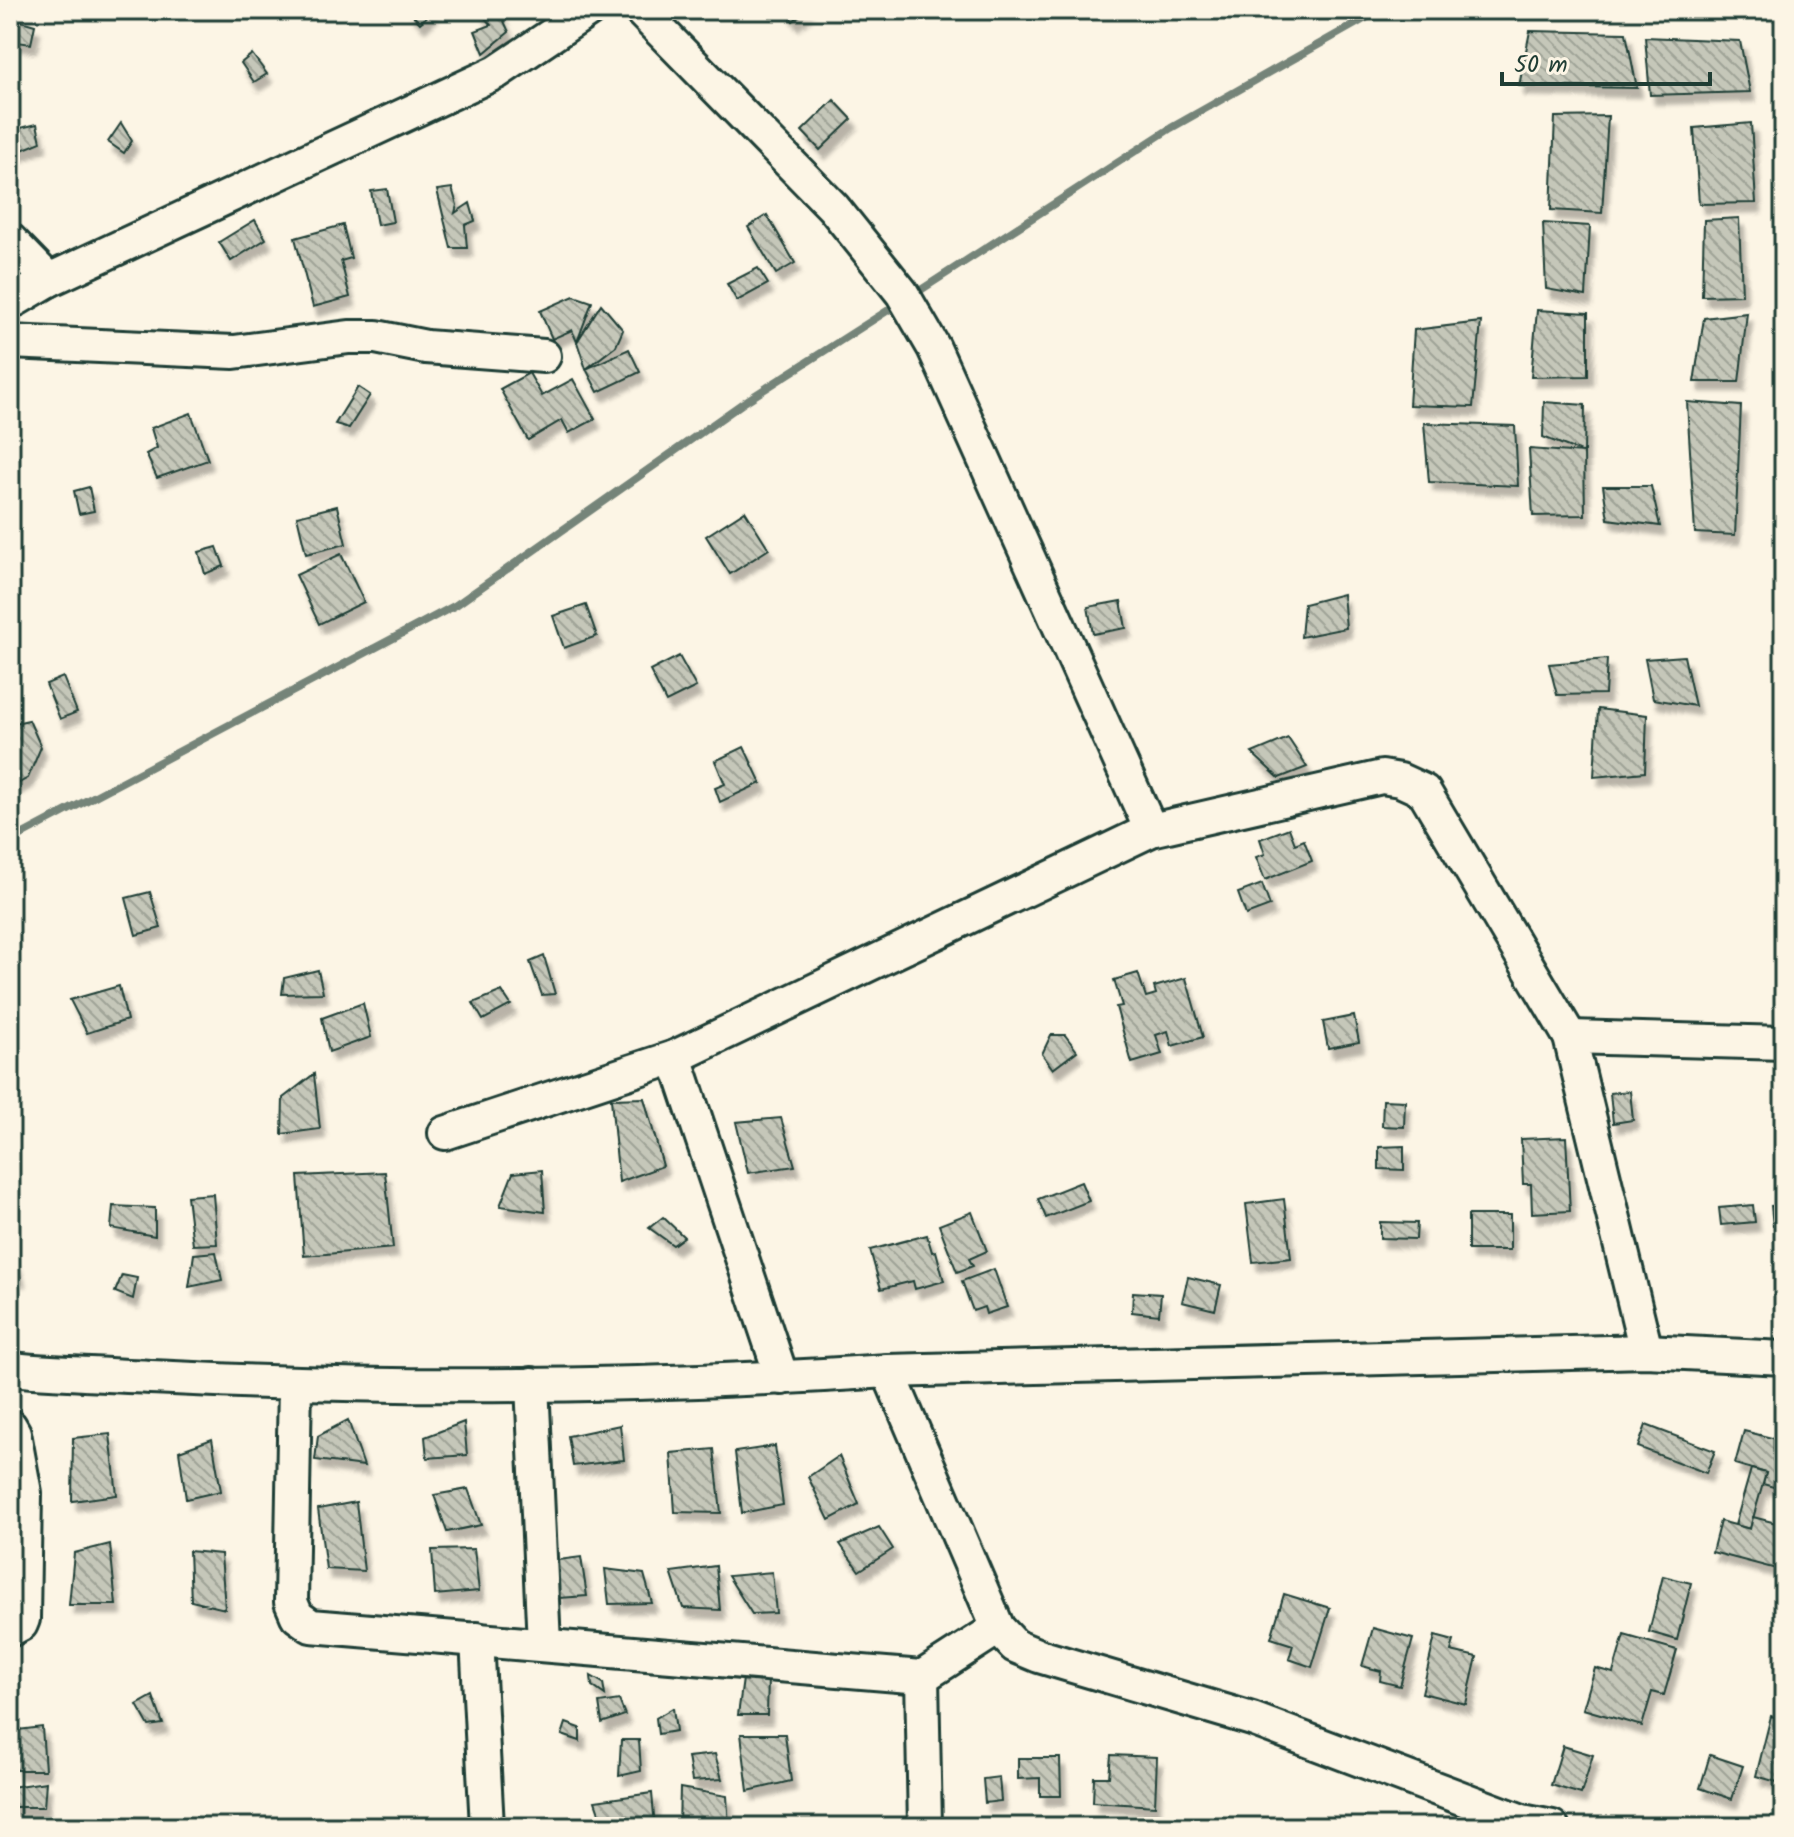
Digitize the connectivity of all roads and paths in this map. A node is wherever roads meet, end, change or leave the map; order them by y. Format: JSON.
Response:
{"nodes":[{"id":1,"x":589,"y":10,"type":"edge"},
{"id":2,"x":640,"y":10,"type":"edge"},
{"id":3,"x":10,"y":240,"type":"edge"},
{"id":4,"x":49,"y":280,"type":"junction"},
{"id":5,"x":10,"y":303,"type":"edge"},
{"id":6,"x":10,"y":342,"type":"edge"},
{"id":7,"x":544,"y":356,"type":"dead end"},
{"id":8,"x":1151,"y":830,"type":"junction"},
{"id":9,"x":1570,"y":1037,"type":"junction"},
{"id":10,"x":1784,"y":1043,"type":"edge"},
{"id":11,"x":675,"y":1057,"type":"junction"},
{"id":12,"x":445,"y":1133,"type":"dead end"},
{"id":13,"x":1646,"y":1351,"type":"junction"},
{"id":14,"x":1784,"y":1358,"type":"edge"},
{"id":15,"x":10,"y":1369,"type":"edge"},
{"id":16,"x":888,"y":1371,"type":"junction"},
{"id":17,"x":782,"y":1378,"type":"junction"},
{"id":18,"x":295,"y":1384,"type":"junction"},
{"id":19,"x":532,"y":1384,"type":"junction"},
{"id":20,"x":10,"y":1426,"type":"edge"},
{"id":21,"x":998,"y":1628,"type":"junction"},
{"id":22,"x":10,"y":1630,"type":"edge"},
{"id":23,"x":477,"y":1639,"type":"junction"},
{"id":24,"x":544,"y":1644,"type":"junction"},
{"id":25,"x":922,"y":1677,"type":"junction"},
{"id":26,"x":487,"y":1827,"type":"edge"},
{"id":27,"x":925,"y":1827,"type":"edge"},
{"id":28,"x":1552,"y":1827,"type":"edge"}],
"edges":[{"from":1,"to":4,"type":"street"},
{"from":2,"to":8,"type":"street"},
{"from":3,"to":4,"type":"street"},
{"from":4,"to":5,"type":"street"},
{"from":6,"to":7,"type":"street"},
{"from":8,"to":9,"type":"street"},
{"from":8,"to":11,"type":"street"},
{"from":9,"to":10,"type":"street"},
{"from":9,"to":13,"type":"street"},
{"from":11,"to":12,"type":"street"},
{"from":11,"to":17,"type":"street"},
{"from":13,"to":14,"type":"street"},
{"from":13,"to":16,"type":"street"},
{"from":15,"to":18,"type":"street"},
{"from":16,"to":17,"type":"street"},
{"from":16,"to":21,"type":"street"},
{"from":17,"to":19,"type":"street"},
{"from":18,"to":19,"type":"street"},
{"from":18,"to":23,"type":"street"},
{"from":19,"to":24,"type":"street"},
{"from":20,"to":22,"type":"street"},
{"from":21,"to":25,"type":"street"},
{"from":21,"to":28,"type":"street"},
{"from":23,"to":24,"type":"street"},
{"from":23,"to":26,"type":"street"},
{"from":24,"to":25,"type":"street"},
{"from":25,"to":27,"type":"street"}]}
